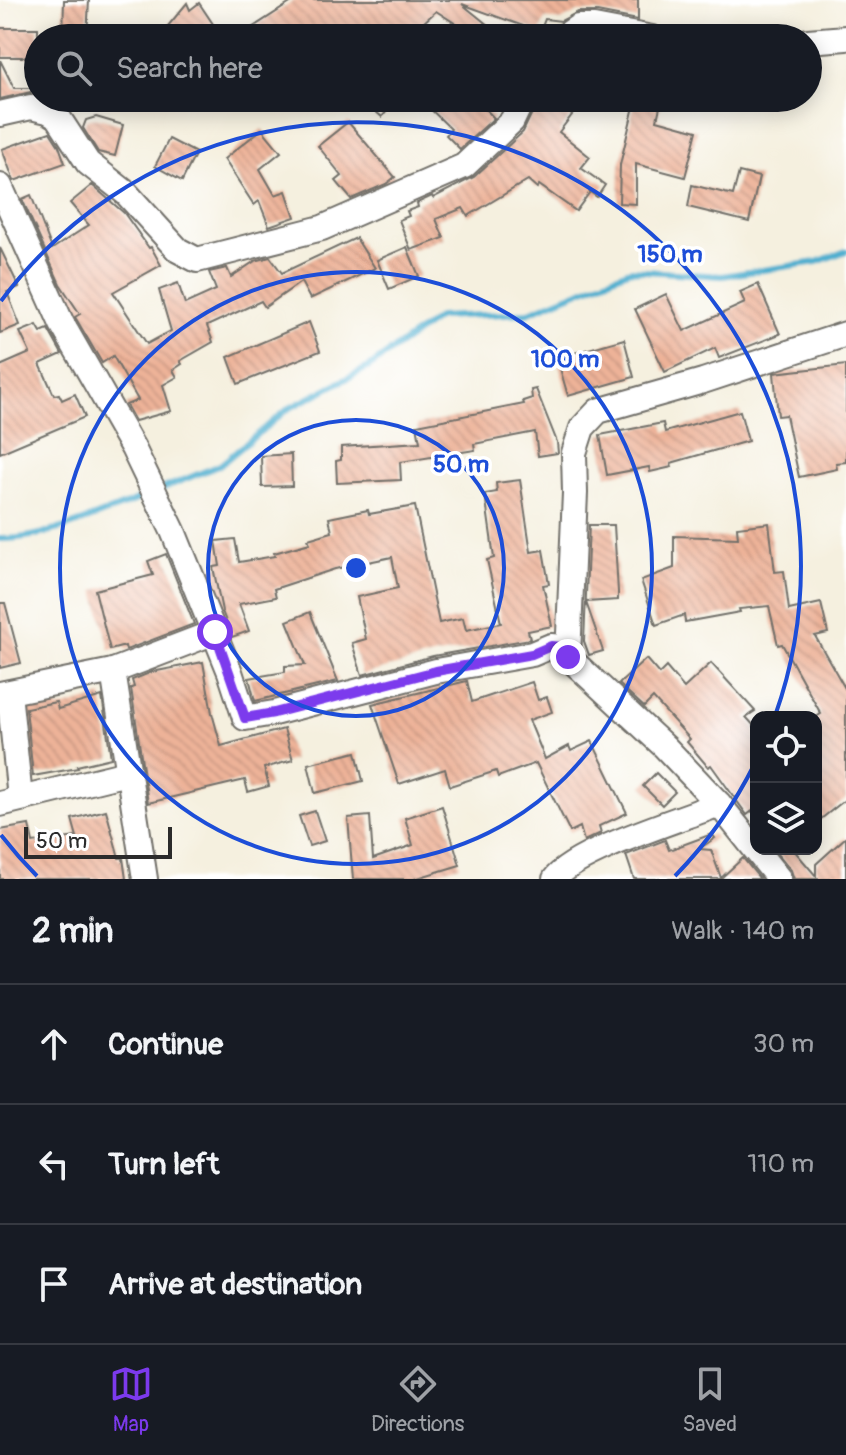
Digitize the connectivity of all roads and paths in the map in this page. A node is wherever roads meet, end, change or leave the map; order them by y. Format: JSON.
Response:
{"nodes":[{"id":1,"x":846,"y":38,"type":"edge"},
{"id":2,"x":822,"y":40,"type":"edge"},
{"id":3,"x":24,"y":109,"type":"edge"},
{"id":4,"x":50,"y":112,"type":"edge"},
{"id":5,"x":516,"y":112,"type":"edge"},
{"id":6,"x":0,"y":114,"type":"edge"},
{"id":7,"x":0,"y":186,"type":"edge"},
{"id":8,"x":846,"y":334,"type":"edge"},
{"id":9,"x":215,"y":632,"type":"junction"},
{"id":10,"x":568,"y":657,"type":"junction"},
{"id":11,"x":113,"y":671,"type":"junction"},
{"id":12,"x":4,"y":693,"type":"edge"},
{"id":13,"x":127,"y":773,"type":"junction"},
{"id":14,"x":10,"y":801,"type":"edge"},
{"id":15,"x":719,"y":804,"type":"junction"},
{"id":16,"x":145,"y":879,"type":"edge"},
{"id":17,"x":555,"y":879,"type":"edge"},
{"id":18,"x":779,"y":879,"type":"edge"}],
"edges":[{"from":1,"to":2,"type":"street"},
{"from":3,"to":6,"type":"street"},
{"from":4,"to":5,"type":"street"},
{"from":7,"to":9,"type":"street"},
{"from":8,"to":10,"type":"street"},
{"from":9,"to":10,"type":"street"},
{"from":9,"to":11,"type":"street"},
{"from":10,"to":15,"type":"street"},
{"from":11,"to":12,"type":"street"},
{"from":11,"to":13,"type":"street"},
{"from":12,"to":14,"type":"street"},
{"from":13,"to":14,"type":"street"},
{"from":13,"to":16,"type":"street"},
{"from":15,"to":17,"type":"street"},
{"from":15,"to":18,"type":"street"}]}
